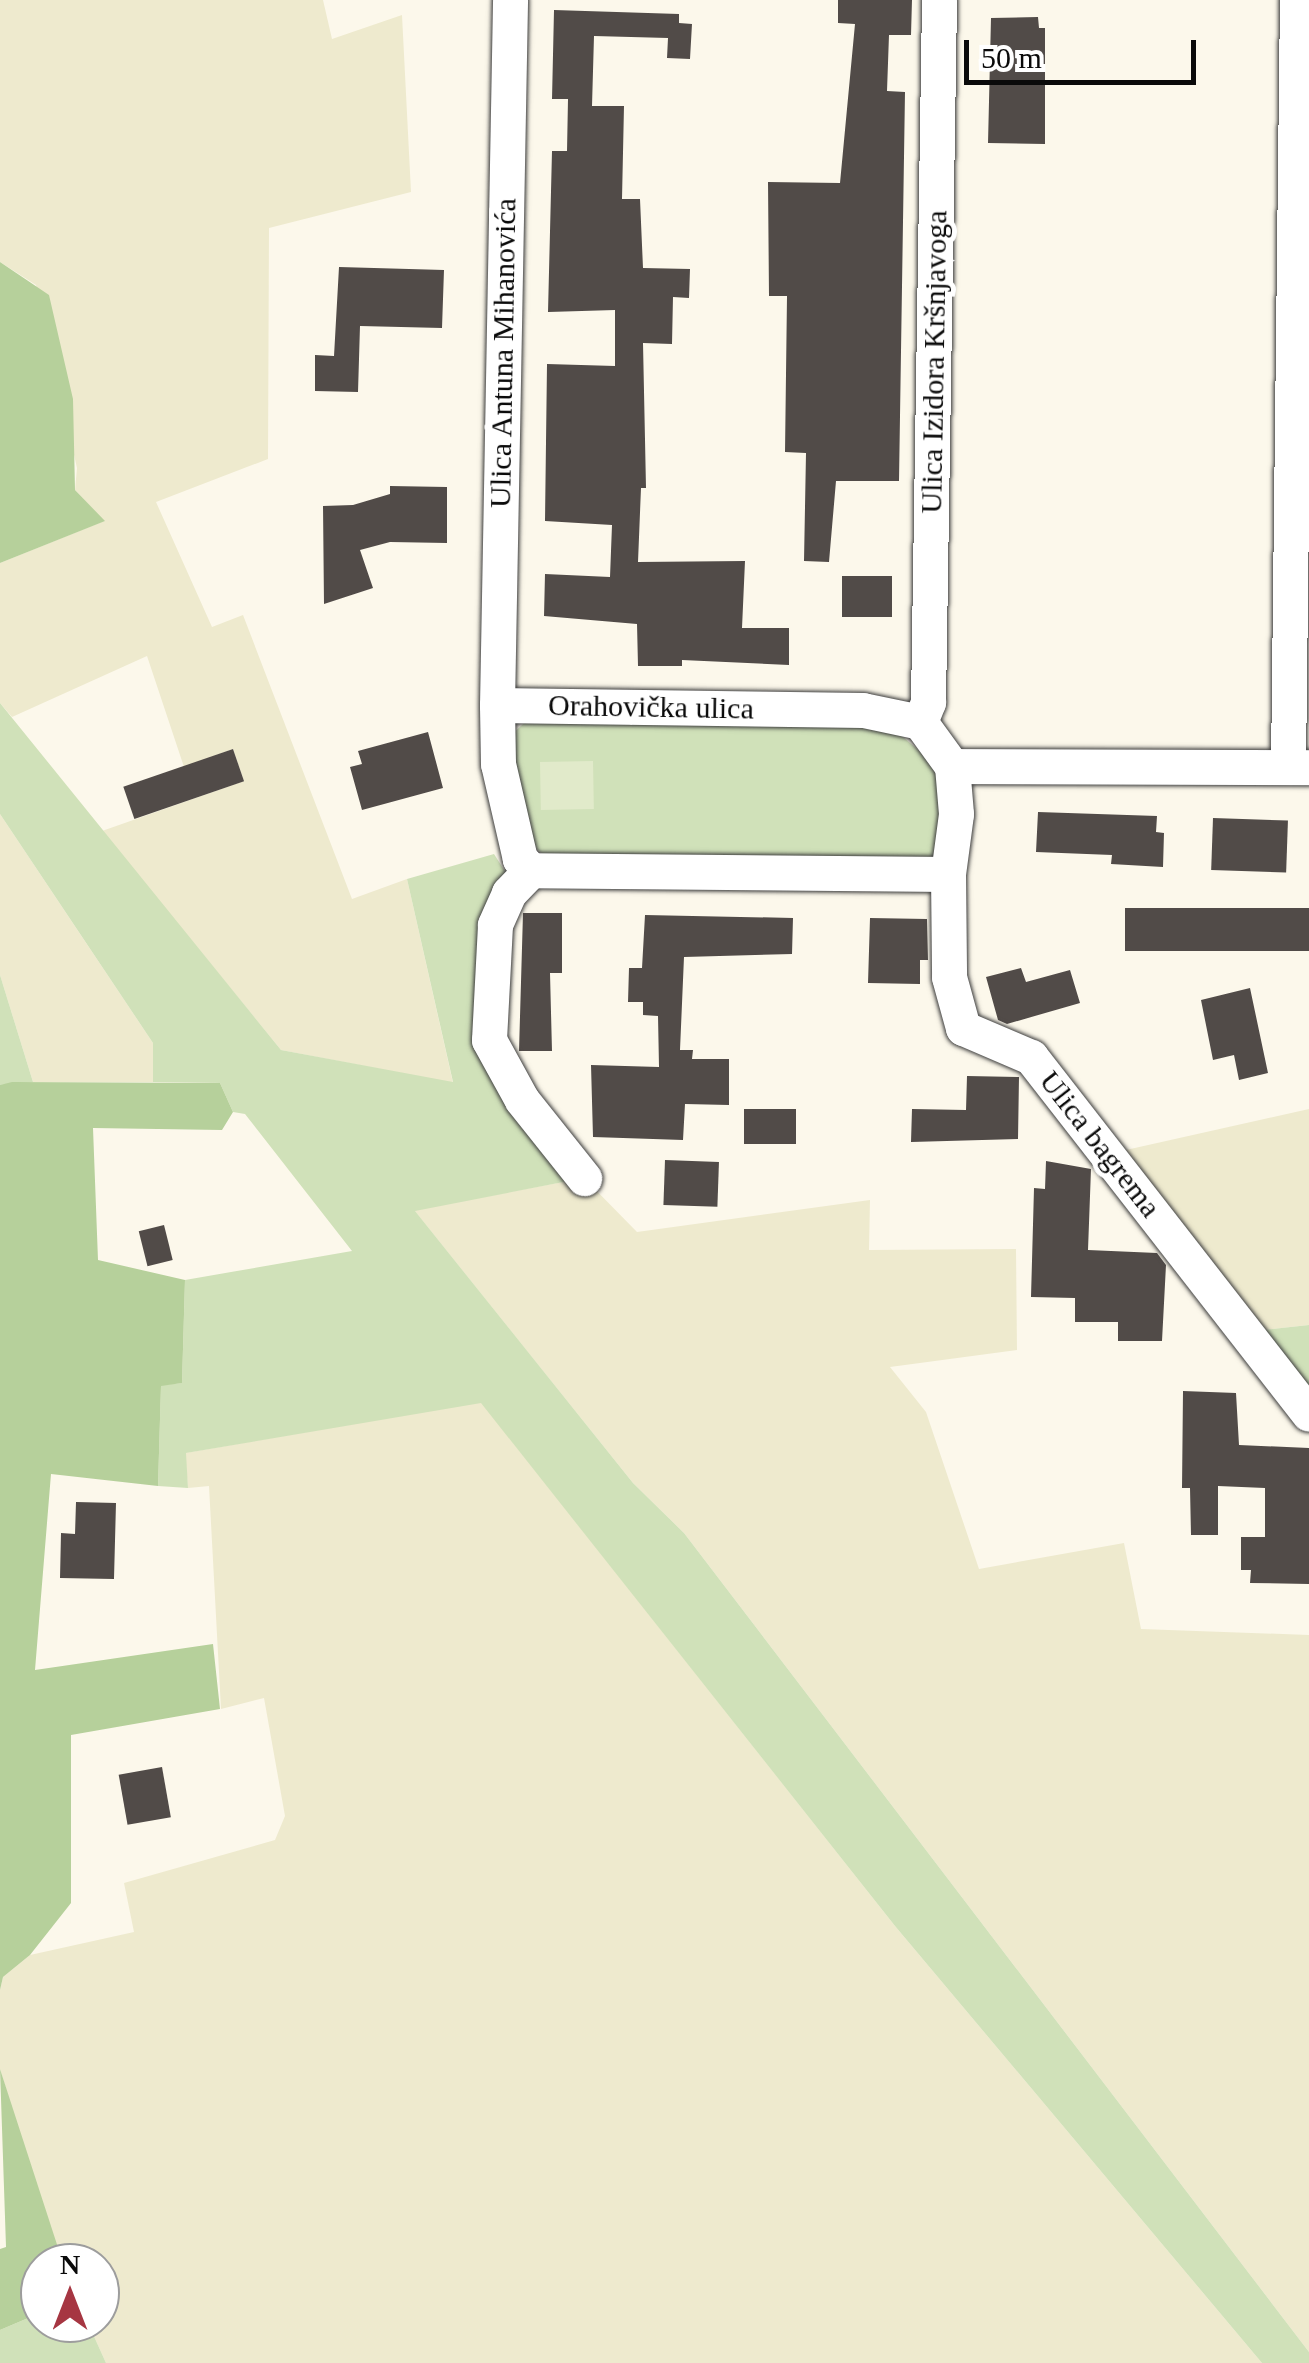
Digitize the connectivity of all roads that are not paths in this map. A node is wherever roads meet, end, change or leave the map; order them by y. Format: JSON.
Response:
{"nodes":[{"id":1,"x":510,"y":0,"type":"edge"},
{"id":2,"x":939,"y":0,"type":"edge"},
{"id":3,"x":1297,"y":0,"type":"edge"},
{"id":4,"x":497,"y":705,"type":"junction"},
{"id":5,"x":920,"y":722,"type":"junction"},
{"id":6,"x":952,"y":766,"type":"junction"},
{"id":7,"x":1298,"y":767,"type":"edge"},
{"id":8,"x":531,"y":870,"type":"junction"},
{"id":9,"x":948,"y":874,"type":"junction"},
{"id":10,"x":584,"y":1178,"type":"dead end"},
{"id":11,"x":1309,"y":1414,"type":"edge"}],
"edges":[{"from":1,"to":4,"type":"street","name":"Ulica Antuna Mihanovića"},
{"from":2,"to":5,"type":"street","name":"Ulica Izidora Kršnjavoga"},
{"from":3,"to":7,"type":"street"},
{"from":4,"to":5,"type":"street","name":"Orahovička ulica"},
{"from":4,"to":8,"type":"street"},
{"from":5,"to":6,"type":"street"},
{"from":6,"to":7,"type":"street"},
{"from":6,"to":9,"type":"street"},
{"from":8,"to":9,"type":"street"},
{"from":8,"to":10,"type":"street"},
{"from":9,"to":11,"type":"street","name":"Ulica bagrema"}]}
